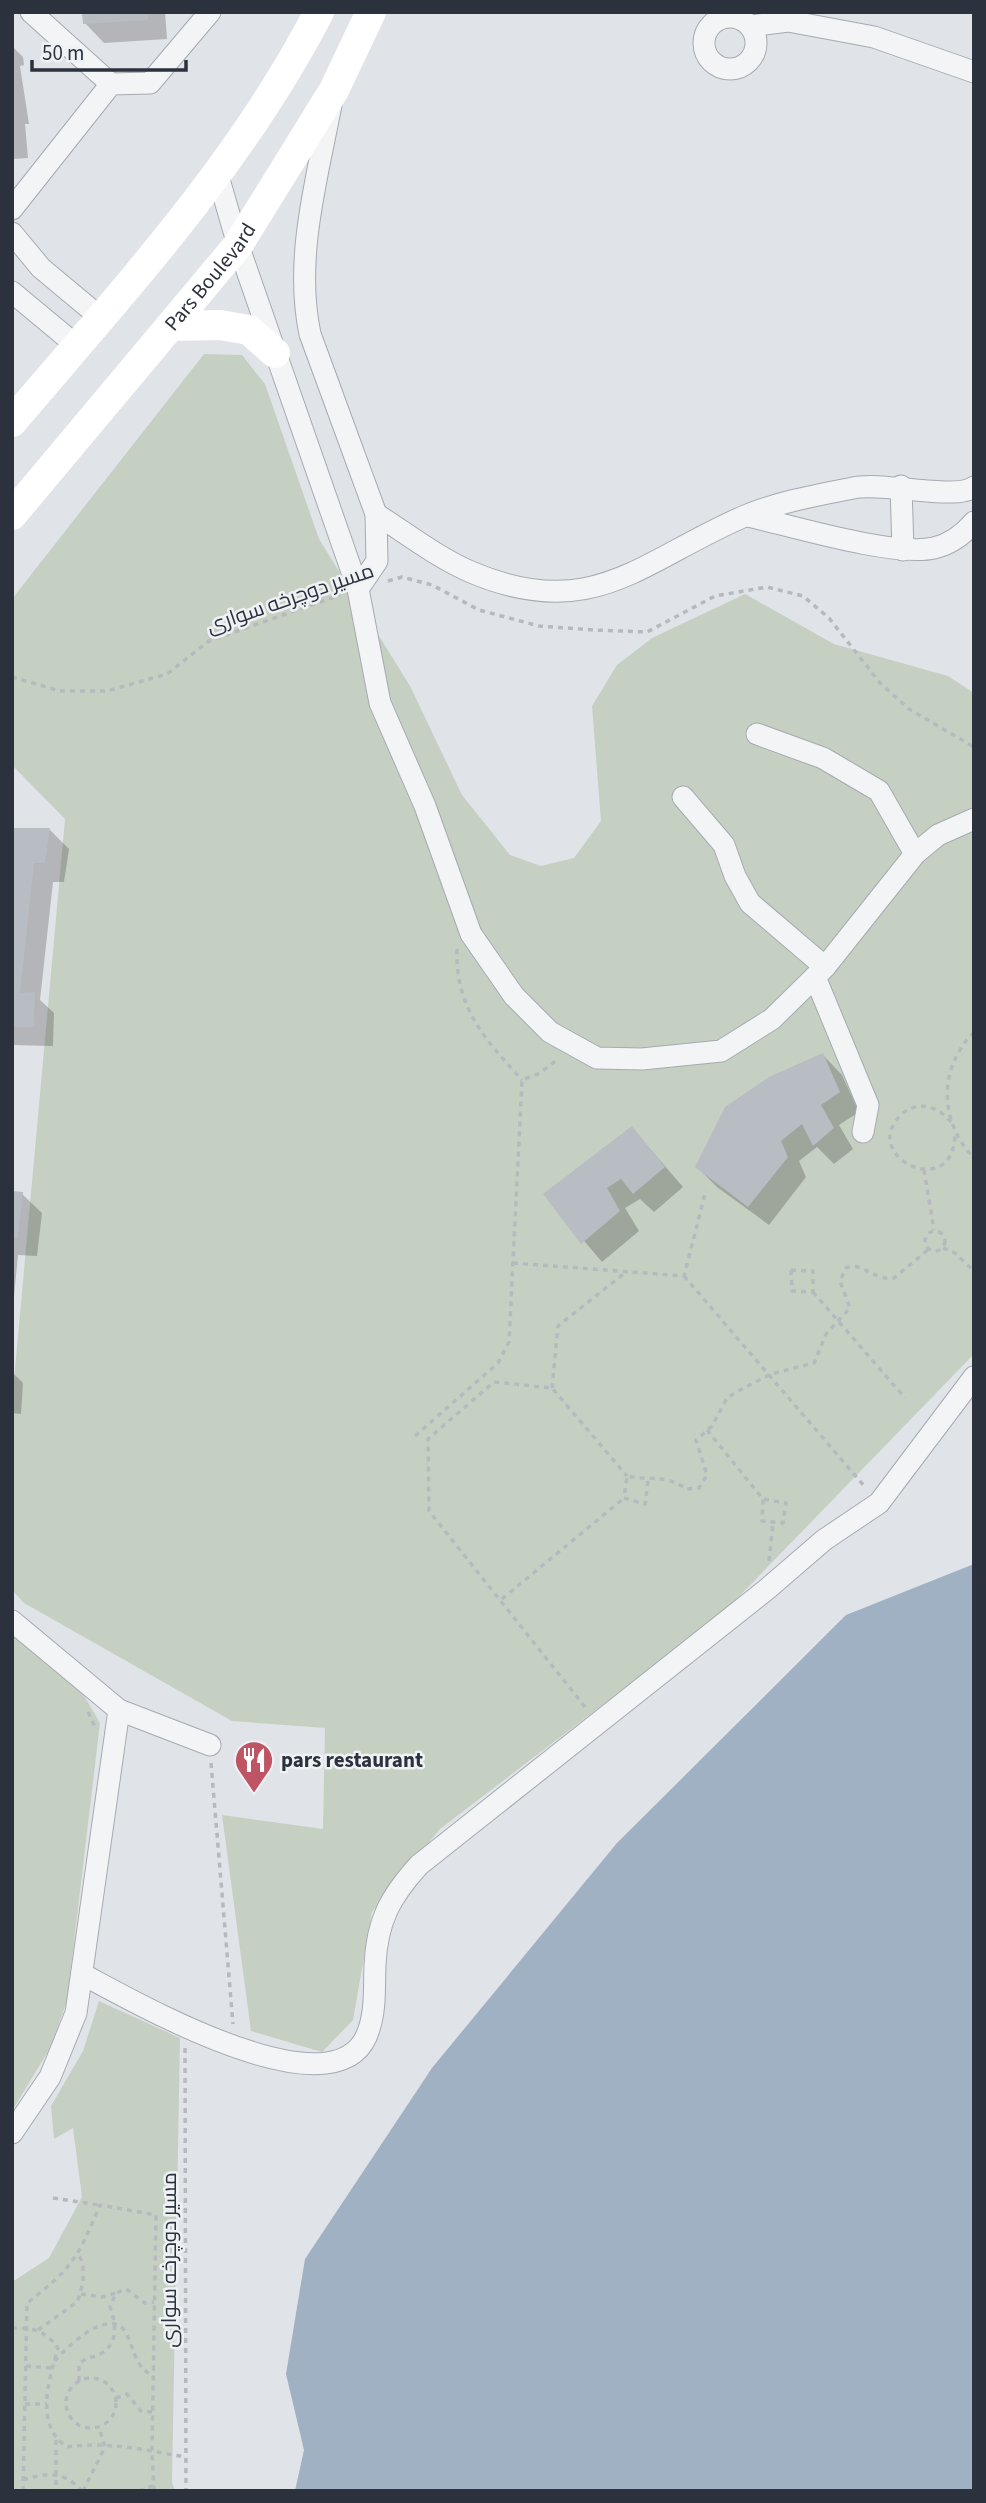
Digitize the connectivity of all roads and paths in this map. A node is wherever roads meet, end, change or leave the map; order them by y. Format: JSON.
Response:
{"nodes":[{"id":1,"x":31,"y":12,"type":"edge"},
{"id":2,"x":211,"y":12,"type":"edge"},
{"id":3,"x":319,"y":12,"type":"edge"},
{"id":4,"x":372,"y":12,"type":"edge"},
{"id":5,"x":751,"y":26,"type":"dead end"},
{"id":6,"x":974,"y":72,"type":"edge"},
{"id":7,"x":111,"y":84,"type":"junction"},
{"id":8,"x":334,"y":90,"type":"junction"},
{"id":9,"x":218,"y":176,"type":"junction"},
{"id":10,"x":12,"y":209,"type":"edge"},
{"id":11,"x":12,"y":233,"type":"edge"},
{"id":12,"x":238,"y":245,"type":"junction"},
{"id":13,"x":12,"y":292,"type":"edge"},
{"id":14,"x":101,"y":318,"type":"junction"},
{"id":15,"x":171,"y":326,"type":"junction"},
{"id":16,"x":77,"y":346,"type":"junction"},
{"id":17,"x":275,"y":353,"type":"junction"},
{"id":18,"x":12,"y":422,"type":"edge"},
{"id":19,"x":901,"y":486,"type":"junction"},
{"id":20,"x":974,"y":487,"type":"edge"},
{"id":21,"x":376,"y":514,"type":"junction"},
{"id":22,"x":12,"y":515,"type":"edge"},
{"id":23,"x":746,"y":516,"type":"junction"},
{"id":24,"x":974,"y":522,"type":"edge"},
{"id":25,"x":903,"y":550,"type":"junction"},
{"id":26,"x":358,"y":589,"type":"junction"},
{"id":27,"x":12,"y":677,"type":"edge"},
{"id":28,"x":757,"y":734,"type":"dead end"},
{"id":29,"x":974,"y":747,"type":"edge"},
{"id":30,"x":683,"y":797,"type":"dead end"},
{"id":31,"x":974,"y":819,"type":"edge"},
{"id":32,"x":915,"y":854,"type":"junction"},
{"id":33,"x":457,"y":948,"type":"dead end"},
{"id":34,"x":820,"y":972,"type":"junction"},
{"id":35,"x":974,"y":1032,"type":"edge"},
{"id":36,"x":569,"y":1042,"type":"junction"},
{"id":37,"x":522,"y":1080,"type":"junction"},
{"id":38,"x":951,"y":1122,"type":"junction"},
{"id":39,"x":863,"y":1132,"type":"dead end"},
{"id":40,"x":955,"y":1132,"type":"junction"},
{"id":41,"x":974,"y":1158,"type":"edge"},
{"id":42,"x":924,"y":1170,"type":"junction"},
{"id":43,"x":706,"y":1190,"type":"dead end"},
{"id":44,"x":934,"y":1230,"type":"junction"},
{"id":45,"x":943,"y":1248,"type":"junction"},
{"id":46,"x":929,"y":1249,"type":"junction"},
{"id":47,"x":513,"y":1263,"type":"junction"},
{"id":48,"x":974,"y":1271,"type":"edge"},
{"id":49,"x":626,"y":1272,"type":"junction"},
{"id":50,"x":684,"y":1276,"type":"junction"},
{"id":51,"x":813,"y":1292,"type":"junction"},
{"id":52,"x":838,"y":1322,"type":"junction"},
{"id":53,"x":771,"y":1374,"type":"junction"},
{"id":54,"x":974,"y":1377,"type":"edge"},
{"id":55,"x":552,"y":1388,"type":"junction"},
{"id":56,"x":905,"y":1398,"type":"dead end"},
{"id":57,"x":707,"y":1430,"type":"junction"},
{"id":58,"x":415,"y":1436,"type":"dead end"},
{"id":59,"x":627,"y":1476,"type":"junction"},
{"id":60,"x":649,"y":1481,"type":"junction"},
{"id":61,"x":624,"y":1498,"type":"junction"},
{"id":62,"x":763,"y":1499,"type":"junction"},
{"id":63,"x":878,"y":1503,"type":"junction"},
{"id":64,"x":773,"y":1522,"type":"junction"},
{"id":65,"x":766,"y":1590,"type":"junction"},
{"id":66,"x":501,"y":1600,"type":"junction"},
{"id":67,"x":12,"y":1621,"type":"edge"},
{"id":68,"x":119,"y":1710,"type":"junction"},
{"id":69,"x":597,"y":1722,"type":"junction"},
{"id":70,"x":210,"y":1745,"type":"joint"},
{"id":71,"x":82,"y":1974,"type":"junction"},
{"id":72,"x":185,"y":2028,"type":"junction"},
{"id":73,"x":234,"y":2047,"type":"junction"},
{"id":74,"x":12,"y":2133,"type":"edge"},
{"id":75,"x":54,"y":2198,"type":"dead end"},
{"id":76,"x":100,"y":2205,"type":"junction"},
{"id":77,"x":78,"y":2254,"type":"junction"},
{"id":78,"x":116,"y":2293,"type":"junction"},
{"id":79,"x":81,"y":2294,"type":"junction"},
{"id":80,"x":154,"y":2302,"type":"junction"},
{"id":81,"x":115,"y":2323,"type":"junction"},
{"id":82,"x":12,"y":2328,"type":"edge"},
{"id":83,"x":27,"y":2328,"type":"junction"},
{"id":84,"x":38,"y":2330,"type":"junction"},
{"id":85,"x":54,"y":2362,"type":"junction"},
{"id":86,"x":26,"y":2366,"type":"junction"},
{"id":87,"x":52,"y":2368,"type":"junction"},
{"id":88,"x":153,"y":2376,"type":"junction"},
{"id":89,"x":79,"y":2381,"type":"junction"},
{"id":90,"x":116,"y":2398,"type":"junction"},
{"id":91,"x":25,"y":2404,"type":"junction"},
{"id":92,"x":47,"y":2404,"type":"junction"},
{"id":93,"x":152,"y":2412,"type":"junction"},
{"id":94,"x":99,"y":2428,"type":"junction"},
{"id":95,"x":55,"y":2440,"type":"junction"},
{"id":96,"x":105,"y":2446,"type":"junction"},
{"id":97,"x":152,"y":2451,"type":"junction"},
{"id":98,"x":186,"y":2457,"type":"junction"},
{"id":99,"x":58,"y":2474,"type":"junction"},
{"id":100,"x":23,"y":2480,"type":"junction"},
{"id":101,"x":154,"y":2488,"type":"edge"},
{"id":102,"x":23,"y":2491,"type":"edge"},
{"id":103,"x":56,"y":2491,"type":"edge"},
{"id":104,"x":82,"y":2491,"type":"edge"},
{"id":105,"x":139,"y":2491,"type":"edge"},
{"id":106,"x":186,"y":2491,"type":"edge"}],
"edges":[{"from":1,"to":7,"type":"street"},
{"from":2,"to":7,"type":"street"},
{"from":3,"to":9,"type":"main road"},
{"from":4,"to":8,"type":"main road","name":"Pars Boulevard"},
{"from":5,"to":6,"type":"street"},
{"from":7,"to":10,"type":"street"},
{"from":8,"to":12,"type":"main road","name":"Pars Boulevard"},
{"from":8,"to":21,"type":"street"},
{"from":9,"to":12,"type":"street"},
{"from":9,"to":14,"type":"main road"},
{"from":11,"to":14,"type":"street"},
{"from":12,"to":15,"type":"main road","name":"Pars Boulevard"},
{"from":12,"to":17,"type":"street"},
{"from":13,"to":16,"type":"street"},
{"from":14,"to":16,"type":"main road"},
{"from":15,"to":17,"type":"main road"},
{"from":15,"to":22,"type":"main road","name":"Pars Boulevard"},
{"from":16,"to":18,"type":"main road"},
{"from":17,"to":26,"type":"street"},
{"from":19,"to":20,"type":"street"},
{"from":19,"to":23,"type":"street"},
{"from":19,"to":25,"type":"street"},
{"from":21,"to":23,"type":"street"},
{"from":21,"to":26,"type":"street"},
{"from":23,"to":25,"type":"street"},
{"from":24,"to":25,"type":"street"},
{"from":26,"to":27,"type":"path","name":"مسیر دوچرخه سواری"},
{"from":26,"to":29,"type":"path","name":"مسیر دوچرخه سواری"},
{"from":26,"to":36,"type":"street"},
{"from":28,"to":32,"type":"street"},
{"from":30,"to":34,"type":"street"},
{"from":31,"to":32,"type":"street"},
{"from":32,"to":34,"type":"street"},
{"from":33,"to":37,"type":"path"},
{"from":34,"to":36,"type":"street"},
{"from":34,"to":39,"type":"street"},
{"from":35,"to":38,"type":"path"},
{"from":36,"to":37,"type":"path"},
{"from":37,"to":47,"type":"path"},
{"from":38,"to":40,"type":"path"},
{"from":38,"to":42,"type":"path"},
{"from":40,"to":41,"type":"path"},
{"from":40,"to":42,"type":"path"},
{"from":42,"to":44,"type":"path"},
{"from":43,"to":50,"type":"path"},
{"from":44,"to":45,"type":"path"},
{"from":44,"to":46,"type":"path"},
{"from":45,"to":46,"type":"path"},
{"from":45,"to":48,"type":"path"},
{"from":46,"to":52,"type":"path"},
{"from":47,"to":49,"type":"path"},
{"from":47,"to":58,"type":"path"},
{"from":49,"to":50,"type":"path"},
{"from":49,"to":55,"type":"path"},
{"from":50,"to":53,"type":"path"},
{"from":51,"to":51,"type":"path"},
{"from":51,"to":52,"type":"path"},
{"from":52,"to":53,"type":"path"},
{"from":52,"to":56,"type":"path"},
{"from":53,"to":57,"type":"path"},
{"from":53,"to":63,"type":"path"},
{"from":54,"to":63,"type":"street"},
{"from":55,"to":59,"type":"path"},
{"from":55,"to":66,"type":"path"},
{"from":57,"to":60,"type":"path"},
{"from":57,"to":62,"type":"path"},
{"from":59,"to":60,"type":"path"},
{"from":59,"to":61,"type":"path"},
{"from":60,"to":61,"type":"path"},
{"from":61,"to":66,"type":"path"},
{"from":62,"to":64,"type":"path"},
{"from":62,"to":64,"type":"path"},
{"from":63,"to":65,"type":"street"},
{"from":64,"to":65,"type":"path"},
{"from":65,"to":69,"type":"street"},
{"from":66,"to":69,"type":"path"},
{"from":67,"to":68,"type":"street"},
{"from":68,"to":70,"type":"street"},
{"from":68,"to":71,"type":"street"},
{"from":69,"to":73,"type":"street"},
{"from":70,"to":73,"type":"path"},
{"from":71,"to":72,"type":"street"},
{"from":71,"to":74,"type":"street"},
{"from":72,"to":73,"type":"street"},
{"from":72,"to":98,"type":"path","name":"مسیر دوچرخه سواری"},
{"from":75,"to":76,"type":"path"},
{"from":76,"to":77,"type":"path"},
{"from":76,"to":80,"type":"path"},
{"from":77,"to":79,"type":"path"},
{"from":77,"to":83,"type":"path"},
{"from":78,"to":79,"type":"path"},
{"from":78,"to":80,"type":"path"},
{"from":78,"to":81,"type":"path"},
{"from":79,"to":84,"type":"path"},
{"from":80,"to":88,"type":"path"},
{"from":81,"to":85,"type":"path"},
{"from":81,"to":88,"type":"path"},
{"from":81,"to":89,"type":"path"},
{"from":82,"to":83,"type":"path"},
{"from":83,"to":84,"type":"path"},
{"from":83,"to":86,"type":"path"},
{"from":84,"to":85,"type":"path"},
{"from":85,"to":87,"type":"path"},
{"from":86,"to":87,"type":"path"},
{"from":86,"to":91,"type":"path"},
{"from":87,"to":92,"type":"path"},
{"from":88,"to":93,"type":"path"},
{"from":89,"to":90,"type":"path"},
{"from":89,"to":94,"type":"path"},
{"from":90,"to":93,"type":"path"},
{"from":90,"to":94,"type":"path"},
{"from":91,"to":92,"type":"path"},
{"from":91,"to":100,"type":"path"},
{"from":92,"to":95,"type":"path"},
{"from":93,"to":97,"type":"path"},
{"from":94,"to":96,"type":"path"},
{"from":95,"to":96,"type":"path"},
{"from":95,"to":99,"type":"path"},
{"from":96,"to":97,"type":"path"},
{"from":96,"to":104,"type":"path"},
{"from":97,"to":98,"type":"path"},
{"from":97,"to":101,"type":"path"},
{"from":98,"to":106,"type":"path","name":"مسیر دوچرخه سواری"},
{"from":99,"to":100,"type":"path"},
{"from":99,"to":103,"type":"path"},
{"from":99,"to":104,"type":"path"},
{"from":100,"to":102,"type":"path"},
{"from":101,"to":105,"type":"path"}]}
